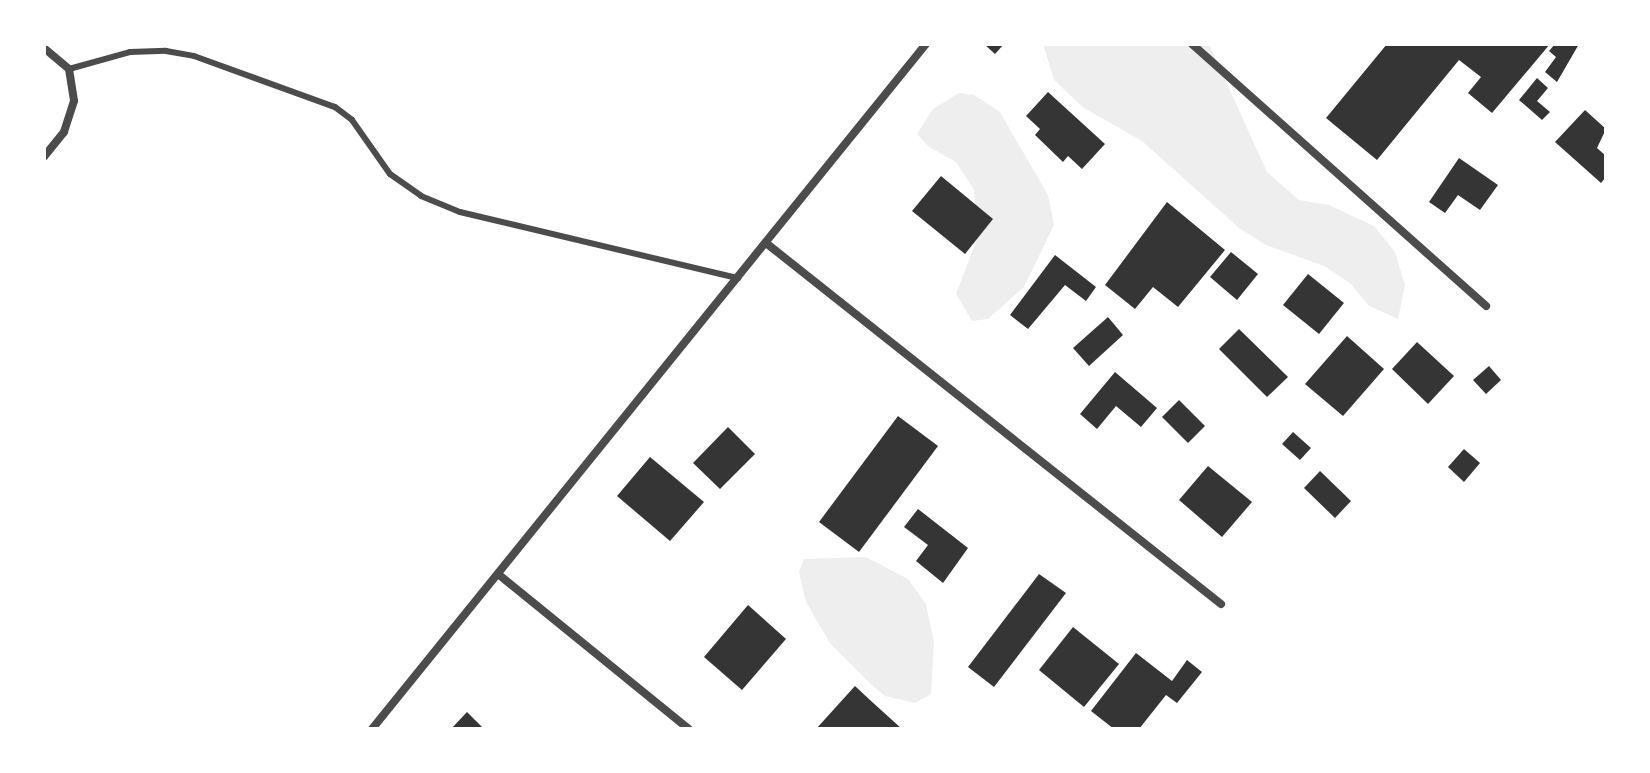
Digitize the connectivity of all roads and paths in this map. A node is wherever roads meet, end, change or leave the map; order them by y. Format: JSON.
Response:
{"nodes":[{"id":1,"x":926,"y":44,"type":"edge"},
{"id":2,"x":1192,"y":44,"type":"edge"},
{"id":3,"x":44,"y":48,"type":"edge"},
{"id":4,"x":69,"y":69,"type":"junction"},
{"id":5,"x":44,"y":157,"type":"edge"},
{"id":6,"x":766,"y":243,"type":"junction"},
{"id":7,"x":738,"y":278,"type":"junction"},
{"id":8,"x":1486,"y":306,"type":"dead end"},
{"id":9,"x":498,"y":574,"type":"junction"},
{"id":10,"x":1221,"y":604,"type":"dead end"},
{"id":11,"x":372,"y":729,"type":"edge"},
{"id":12,"x":689,"y":729,"type":"edge"}],
"edges":[{"from":1,"to":6,"type":"street"},
{"from":2,"to":8,"type":"street"},
{"from":3,"to":4,"type":"street"},
{"from":4,"to":5,"type":"street"},
{"from":4,"to":7,"type":"lane"},
{"from":6,"to":7,"type":"street"},
{"from":6,"to":10,"type":"street"},
{"from":7,"to":9,"type":"street"},
{"from":9,"to":11,"type":"street"},
{"from":9,"to":12,"type":"street"}]}
